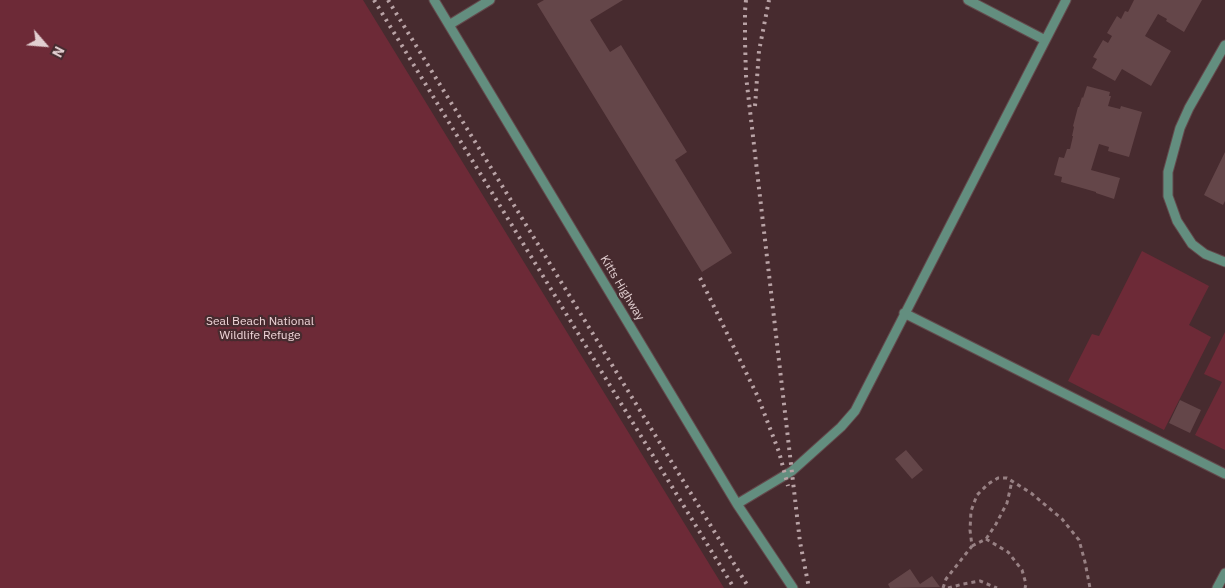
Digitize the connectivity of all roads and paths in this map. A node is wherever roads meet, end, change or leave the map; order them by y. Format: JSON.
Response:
{"nodes":[{"id":1,"x":434,"y":0,"type":"edge"},
{"id":2,"x":490,"y":0,"type":"edge"},
{"id":3,"x":968,"y":0,"type":"edge"},
{"id":4,"x":1066,"y":0,"type":"edge"},
{"id":5,"x":449,"y":26,"type":"junction"},
{"id":6,"x":1045,"y":40,"type":"junction"},
{"id":7,"x":1225,"y":46,"type":"edge"},
{"id":8,"x":1225,"y":262,"type":"edge"},
{"id":9,"x":904,"y":313,"type":"junction"},
{"id":10,"x":1225,"y":474,"type":"edge"},
{"id":11,"x":1012,"y":481,"type":"junction"},
{"id":12,"x":738,"y":504,"type":"junction"},
{"id":13,"x":986,"y":539,"type":"junction"},
{"id":14,"x":972,"y":546,"type":"junction"},
{"id":15,"x":1225,"y":573,"type":"edge"},
{"id":16,"x":986,"y":586,"type":"edge"},
{"id":17,"x":793,"y":588,"type":"edge"},
{"id":18,"x":943,"y":588,"type":"edge"},
{"id":19,"x":948,"y":588,"type":"edge"},
{"id":20,"x":997,"y":588,"type":"edge"},
{"id":21,"x":1025,"y":588,"type":"edge"},
{"id":22,"x":1090,"y":588,"type":"edge"},
{"id":23,"x":1217,"y":588,"type":"edge"}],
"edges":[{"from":1,"to":5,"type":"street","name":"Kitts Highway"},
{"from":2,"to":5,"type":"street"},
{"from":3,"to":6,"type":"street"},
{"from":4,"to":6,"type":"street"},
{"from":5,"to":12,"type":"street","name":"Kitts Highway"},
{"from":6,"to":9,"type":"street"},
{"from":7,"to":8,"type":"street"},
{"from":9,"to":10,"type":"street"},
{"from":9,"to":12,"type":"street"},
{"from":11,"to":13,"type":"path"},
{"from":11,"to":14,"type":"path"},
{"from":11,"to":22,"type":"path"},
{"from":12,"to":17,"type":"street","name":"Kitts Highway"},
{"from":13,"to":14,"type":"path"},
{"from":13,"to":21,"type":"path"},
{"from":14,"to":18,"type":"path"},
{"from":15,"to":23,"type":"street"},
{"from":16,"to":19,"type":"path"},
{"from":16,"to":20,"type":"path"}]}
